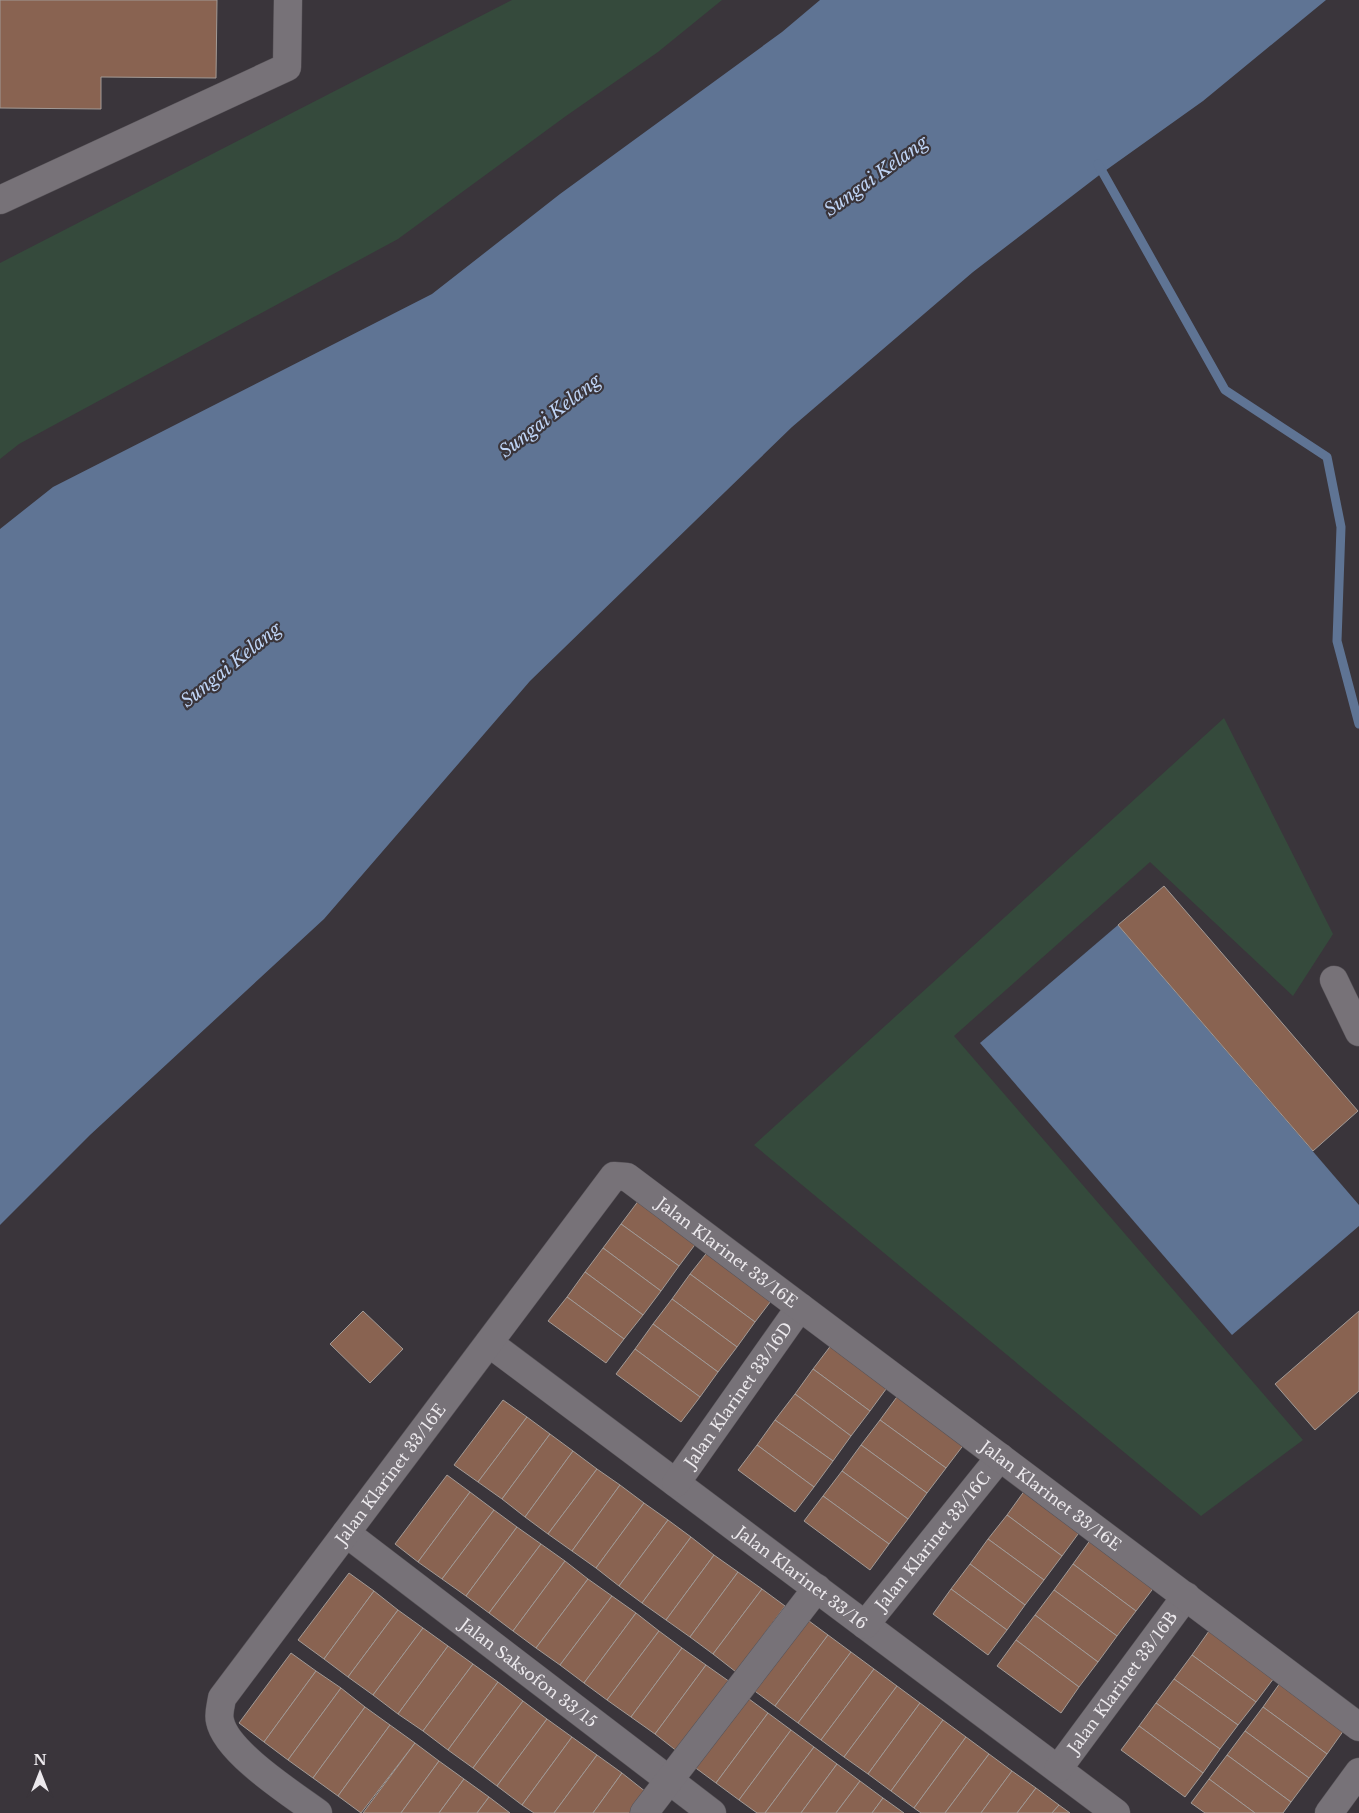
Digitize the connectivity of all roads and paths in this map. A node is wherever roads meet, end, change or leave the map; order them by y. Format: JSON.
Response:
{"nodes":[{"id":1,"x":288,"y":0,"type":"edge"},
{"id":2,"x":0,"y":200,"type":"edge"},
{"id":3,"x":1334,"y":980,"type":"dead end"},
{"id":4,"x":1359,"y":1032,"type":"edge"},
{"id":5,"x":800,"y":1307,"type":"junction"},
{"id":6,"x":489,"y":1343,"type":"junction"},
{"id":7,"x":1000,"y":1457,"type":"junction"},
{"id":8,"x":676,"y":1483,"type":"junction"},
{"id":9,"x":346,"y":1532,"type":"junction"},
{"id":10,"x":817,"y":1588,"type":"junction"},
{"id":11,"x":1186,"y":1596,"type":"junction"},
{"id":12,"x":866,"y":1625,"type":"junction"},
{"id":13,"x":1359,"y":1727,"type":"edge"},
{"id":14,"x":1058,"y":1769,"type":"junction"},
{"id":15,"x":1359,"y":1772,"type":"edge"},
{"id":16,"x":669,"y":1780,"type":"junction"},
{"id":17,"x":318,"y":1813,"type":"edge"},
{"id":18,"x":644,"y":1813,"type":"edge"},
{"id":19,"x":712,"y":1813,"type":"edge"},
{"id":20,"x":1116,"y":1813,"type":"edge"},
{"id":21,"x":1329,"y":1813,"type":"edge"}],
"edges":[{"from":1,"to":2,"type":"street"},
{"from":3,"to":4,"type":"street"},
{"from":5,"to":6,"type":"street","name":"Jalan Klarinet 33/16E"},
{"from":5,"to":7,"type":"street","name":"Jalan Klarinet 33/16E"},
{"from":5,"to":8,"type":"street","name":"Jalan Klarinet 33/16D"},
{"from":6,"to":8,"type":"street","name":"Jalan Klarinet 33/16"},
{"from":6,"to":9,"type":"street","name":"Jalan Klarinet 33/16E"},
{"from":7,"to":11,"type":"street","name":"Jalan Klarinet 33/16E"},
{"from":7,"to":12,"type":"street","name":"Jalan Klarinet 33/16C"},
{"from":8,"to":10,"type":"street","name":"Jalan Klarinet 33/16"},
{"from":9,"to":16,"type":"street","name":"Jalan Saksofon 33/15"},
{"from":9,"to":17,"type":"street","name":"Jalan Klarinet 33/16E"},
{"from":10,"to":12,"type":"street","name":"Jalan Klarinet 33/16"},
{"from":10,"to":16,"type":"street"},
{"from":11,"to":13,"type":"street","name":"Jalan Klarinet 33/16E"},
{"from":11,"to":14,"type":"street","name":"Jalan Klarinet 33/16B"},
{"from":12,"to":14,"type":"street","name":"Jalan Klarinet 33/16"},
{"from":14,"to":20,"type":"street","name":"Jalan Klarinet 33/16"},
{"from":15,"to":21,"type":"street"},
{"from":16,"to":18,"type":"street"},
{"from":16,"to":19,"type":"street","name":"Jalan Saksofon 33/15"}]}
